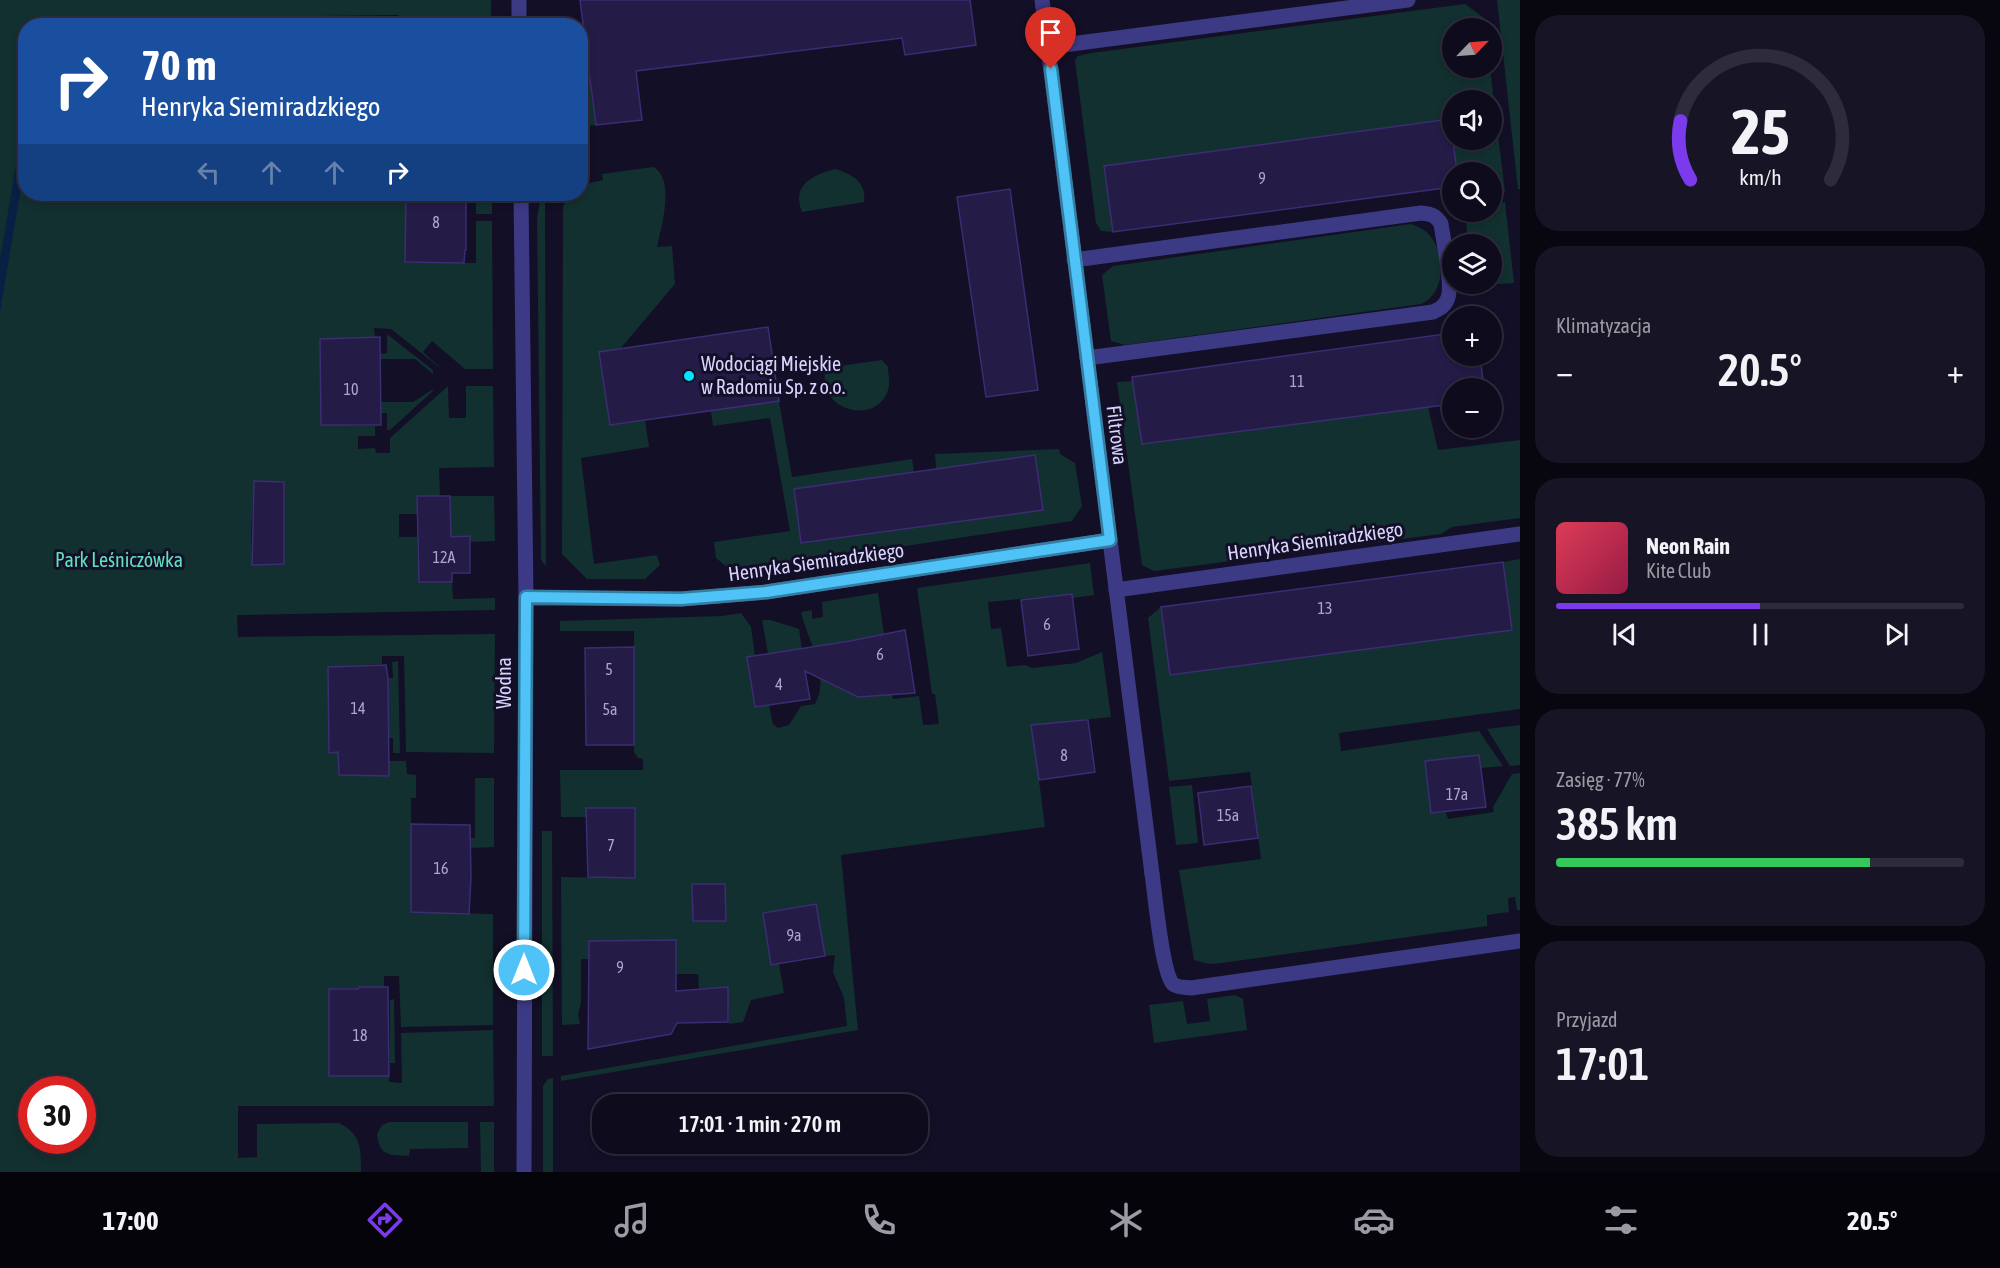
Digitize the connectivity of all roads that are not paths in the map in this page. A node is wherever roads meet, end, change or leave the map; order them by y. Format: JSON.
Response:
{"nodes":[{"id":1,"x":519,"y":0,"type":"edge"},
{"id":2,"x":1042,"y":0,"type":"edge"},
{"id":3,"x":1408,"y":0,"type":"edge"},
{"id":4,"x":519,"y":18,"type":"edge"},
{"id":5,"x":1048,"y":47,"type":"junction"},
{"id":6,"x":521,"y":201,"type":"edge"},
{"id":7,"x":1074,"y":260,"type":"junction"},
{"id":8,"x":1087,"y":358,"type":"junction"},
{"id":9,"x":1520,"y":534,"type":"edge"},
{"id":10,"x":1110,"y":540,"type":"junction"},
{"id":11,"x":1116,"y":590,"type":"junction"},
{"id":12,"x":526,"y":597,"type":"junction"},
{"id":13,"x":1520,"y":941,"type":"edge"},
{"id":14,"x":524,"y":1172,"type":"edge"}],
"edges":[{"from":1,"to":4,"type":"street"},
{"from":2,"to":5,"type":"street","name":"Filtrowa"},
{"from":3,"to":5,"type":"street"},
{"from":5,"to":7,"type":"street","name":"Filtrowa"},
{"from":6,"to":12,"type":"street","name":"Wodna"},
{"from":7,"to":8,"type":"street","name":"Filtrowa"},
{"from":7,"to":8,"type":"street"},
{"from":8,"to":10,"type":"street","name":"Filtrowa"},
{"from":9,"to":11,"type":"street","name":"Henryka Siemiradzkiego"},
{"from":10,"to":11,"type":"street","name":"Filtrowa"},
{"from":10,"to":12,"type":"street","name":"Henryka Siemiradzkiego"},
{"from":11,"to":13,"type":"street","name":"Filtrowa"},
{"from":12,"to":14,"type":"street","name":"Wodna"}]}
